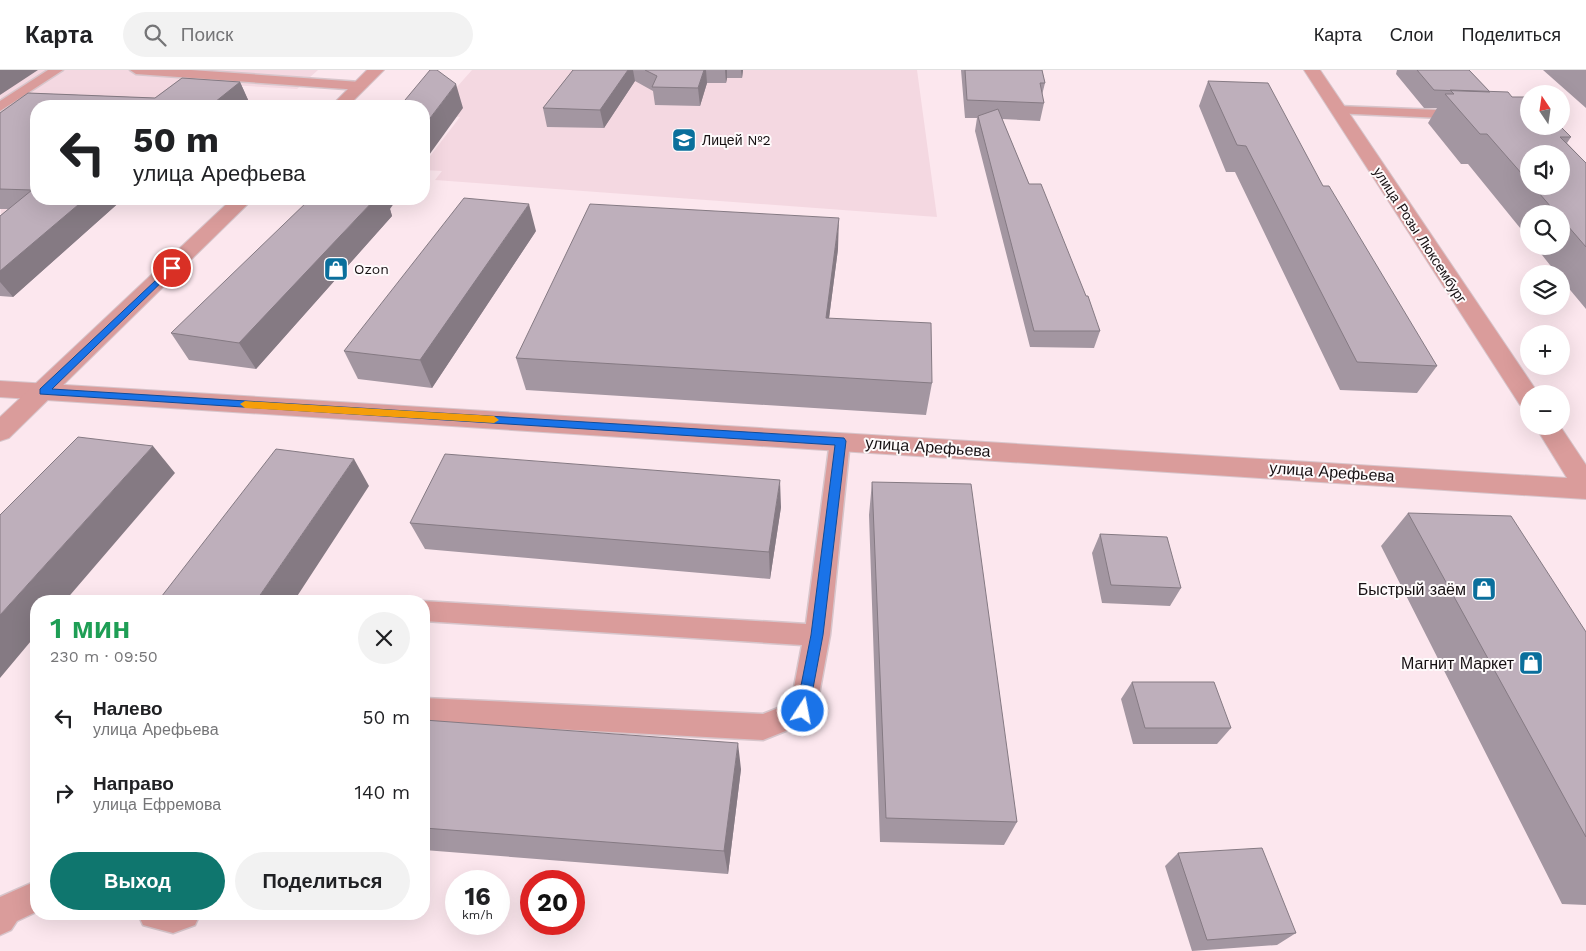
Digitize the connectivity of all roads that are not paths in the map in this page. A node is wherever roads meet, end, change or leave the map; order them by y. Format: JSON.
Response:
{"nodes":[{"id":1,"x":57,"y":70,"type":"edge"},
{"id":2,"x":136,"y":70,"type":"edge"},
{"id":3,"x":376,"y":70,"type":"edge"},
{"id":4,"x":1312,"y":70,"type":"edge"},
{"id":5,"x":360,"y":86,"type":"junction"},
{"id":6,"x":345,"y":100,"type":"edge"},
{"id":7,"x":0,"y":107,"type":"edge"},
{"id":8,"x":1338,"y":110,"type":"junction"},
{"id":9,"x":1476,"y":115,"type":"edge"},
{"id":10,"x":237,"y":205,"type":"edge"},
{"id":11,"x":1520,"y":385,"type":"edge"},
{"id":12,"x":0,"y":389,"type":"edge"},
{"id":13,"x":43,"y":391,"type":"junction"},
{"id":14,"x":0,"y":432,"type":"edge"},
{"id":15,"x":1552,"y":435,"type":"edge"},
{"id":16,"x":840,"y":441,"type":"junction"},
{"id":17,"x":1586,"y":488,"type":"edge"},
{"id":18,"x":430,"y":611,"type":"edge"},
{"id":19,"x":817,"y":635,"type":"junction"},
{"id":20,"x":430,"y":710,"type":"edge"},
{"id":21,"x":30,"y":899,"type":"edge"},
{"id":22,"x":0,"y":919,"type":"edge"}],
"edges":[{"from":1,"to":7,"type":"lane"},
{"from":2,"to":5,"type":"lane"},
{"from":3,"to":5,"type":"street"},
{"from":4,"to":8,"type":"street","name":"улица Розы Люксембург"},
{"from":5,"to":6,"type":"street"},
{"from":8,"to":9,"type":"lane"},
{"from":8,"to":11,"type":"street","name":"улица Розы Люксембург"},
{"from":10,"to":13,"type":"street"},
{"from":12,"to":13,"type":"street","name":"улица Арефьева"},
{"from":13,"to":14,"type":"street"},
{"from":13,"to":16,"type":"street","name":"улица Арефьева"},
{"from":15,"to":17,"type":"street"},
{"from":16,"to":17,"type":"street","name":"улица Арефьева"},
{"from":16,"to":19,"type":"lane"},
{"from":18,"to":19,"type":"lane"},
{"from":19,"to":20,"type":"lane"},
{"from":21,"to":22,"type":"lane"}]}
